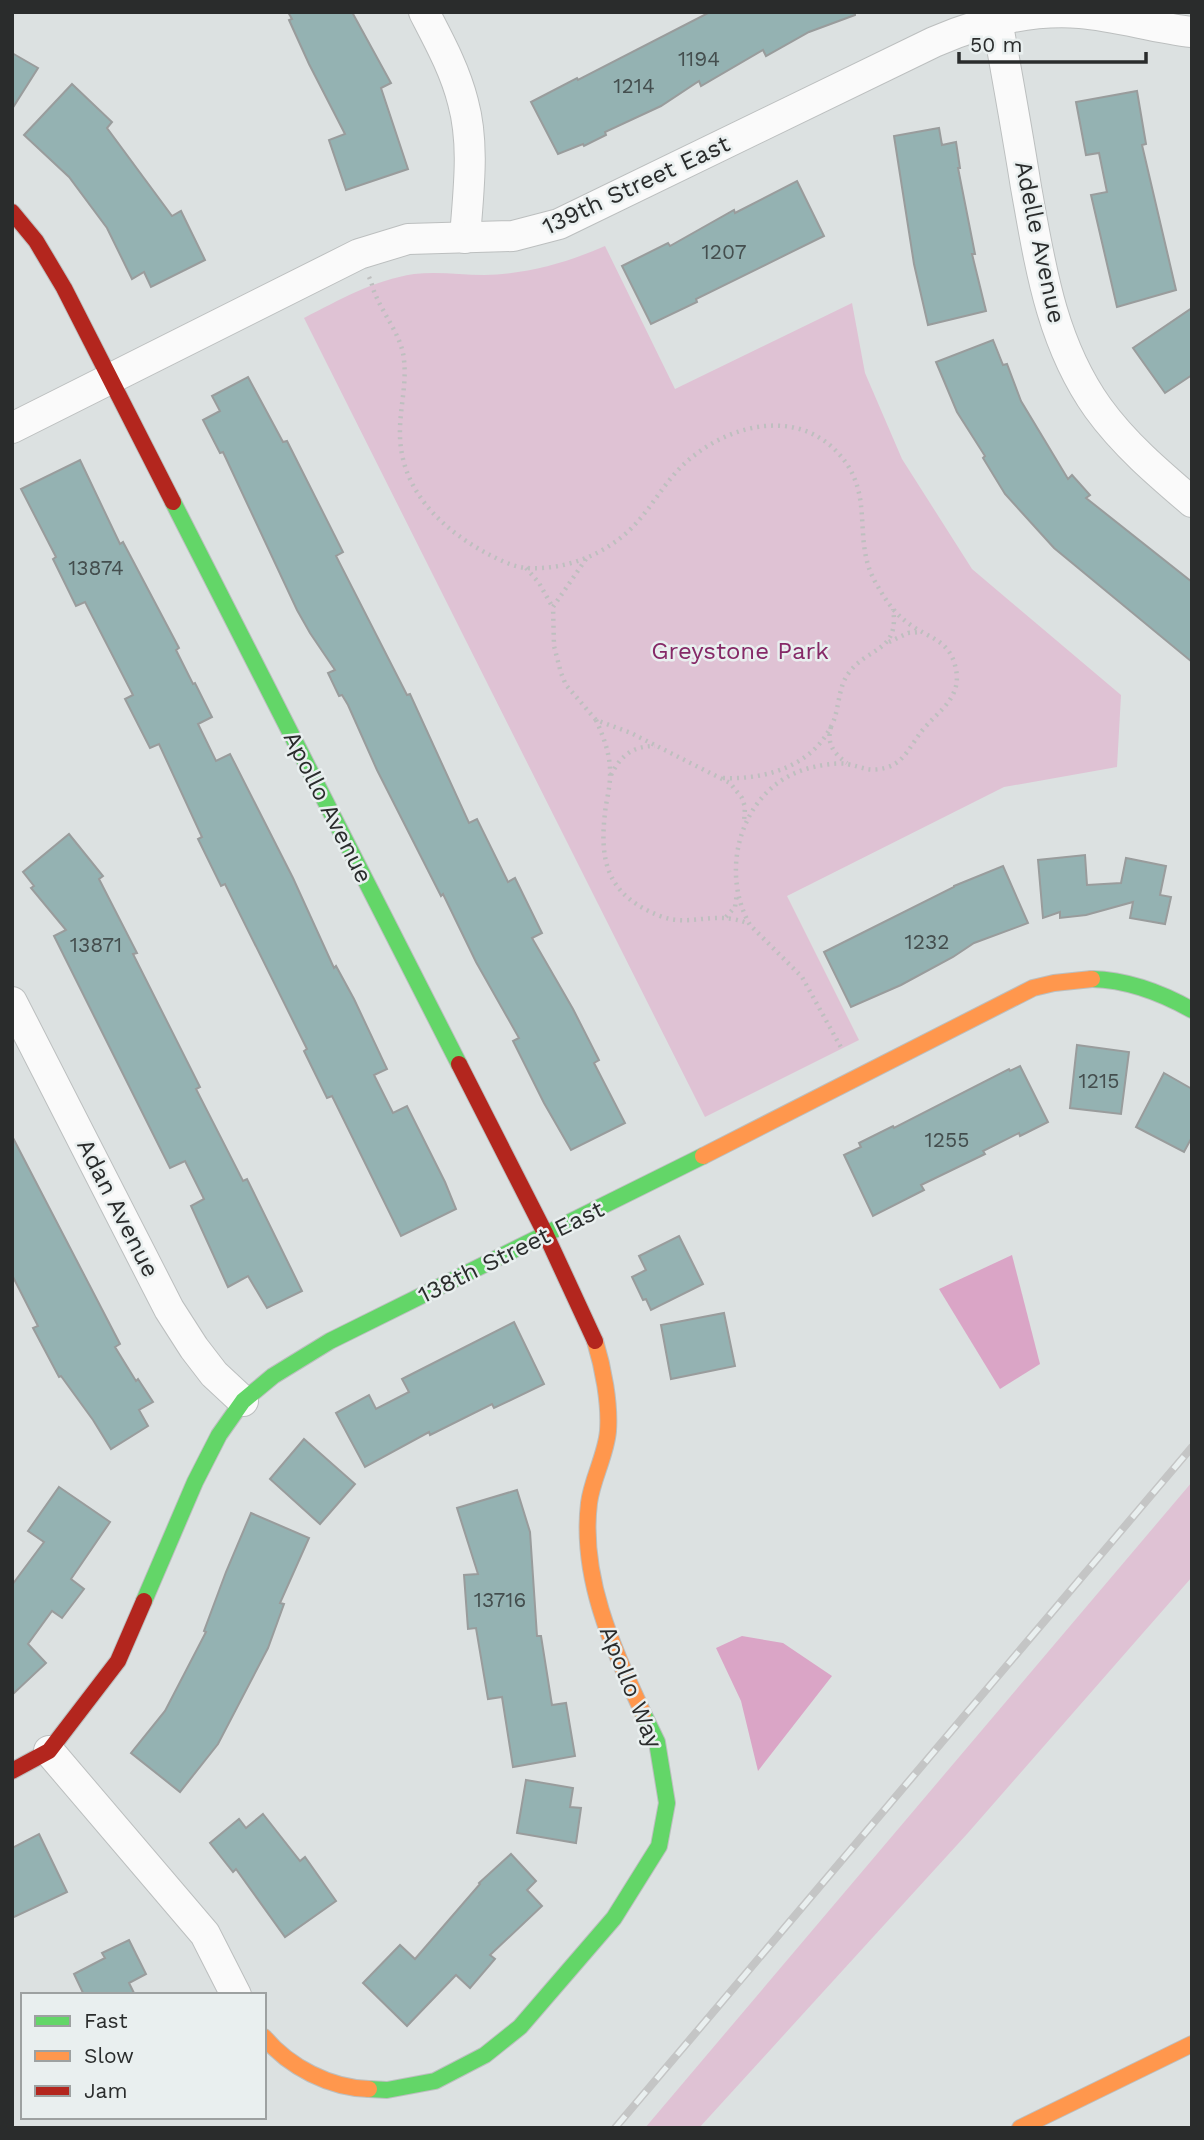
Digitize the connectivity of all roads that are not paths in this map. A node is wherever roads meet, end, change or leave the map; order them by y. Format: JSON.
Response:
{"nodes":[{"id":1,"x":424,"y":12,"type":"edge"},
{"id":2,"x":997,"y":20,"type":"junction"},
{"id":3,"x":1192,"y":32,"type":"edge"},
{"id":4,"x":12,"y":212,"type":"edge"},
{"id":5,"x":465,"y":238,"type":"junction"},
{"id":6,"x":110,"y":378,"type":"junction"},
{"id":7,"x":12,"y":428,"type":"edge"},
{"id":8,"x":1192,"y":502,"type":"edge"},
{"id":9,"x":12,"y":1002,"type":"edge"},
{"id":10,"x":1192,"y":1010,"type":"edge"},
{"id":11,"x":546,"y":1235,"type":"junction"},
{"id":12,"x":243,"y":1401,"type":"junction"},
{"id":13,"x":49,"y":1751,"type":"junction"},
{"id":14,"x":12,"y":1771,"type":"edge"},
{"id":15,"x":235,"y":1993,"type":"edge"},
{"id":16,"x":266,"y":2039,"type":"edge"},
{"id":17,"x":1192,"y":2045,"type":"edge"},
{"id":18,"x":1020,"y":2128,"type":"edge"}],
"edges":[{"from":1,"to":5,"type":"street"},
{"from":2,"to":3,"type":"street","name":"139th Street East"},
{"from":2,"to":5,"type":"street","name":"139th Street East"},
{"from":2,"to":8,"type":"street","name":"Adelle Avenue"},
{"from":4,"to":6,"type":"street","name":"Apollo Avenue"},
{"from":5,"to":6,"type":"street","name":"139th Street East"},
{"from":6,"to":7,"type":"street","name":"139th Street East"},
{"from":6,"to":11,"type":"street","name":"Apollo Avenue"},
{"from":9,"to":12,"type":"street","name":"Adan Avenue"},
{"from":10,"to":11,"type":"street","name":"138th Street East"},
{"from":11,"to":12,"type":"street","name":"138th Street East"},
{"from":11,"to":16,"type":"street","name":"Apollo Way"},
{"from":12,"to":13,"type":"street","name":"138th Street East"},
{"from":13,"to":14,"type":"street","name":"138th Street East"},
{"from":13,"to":15,"type":"street"},
{"from":17,"to":18,"type":"street"}]}
